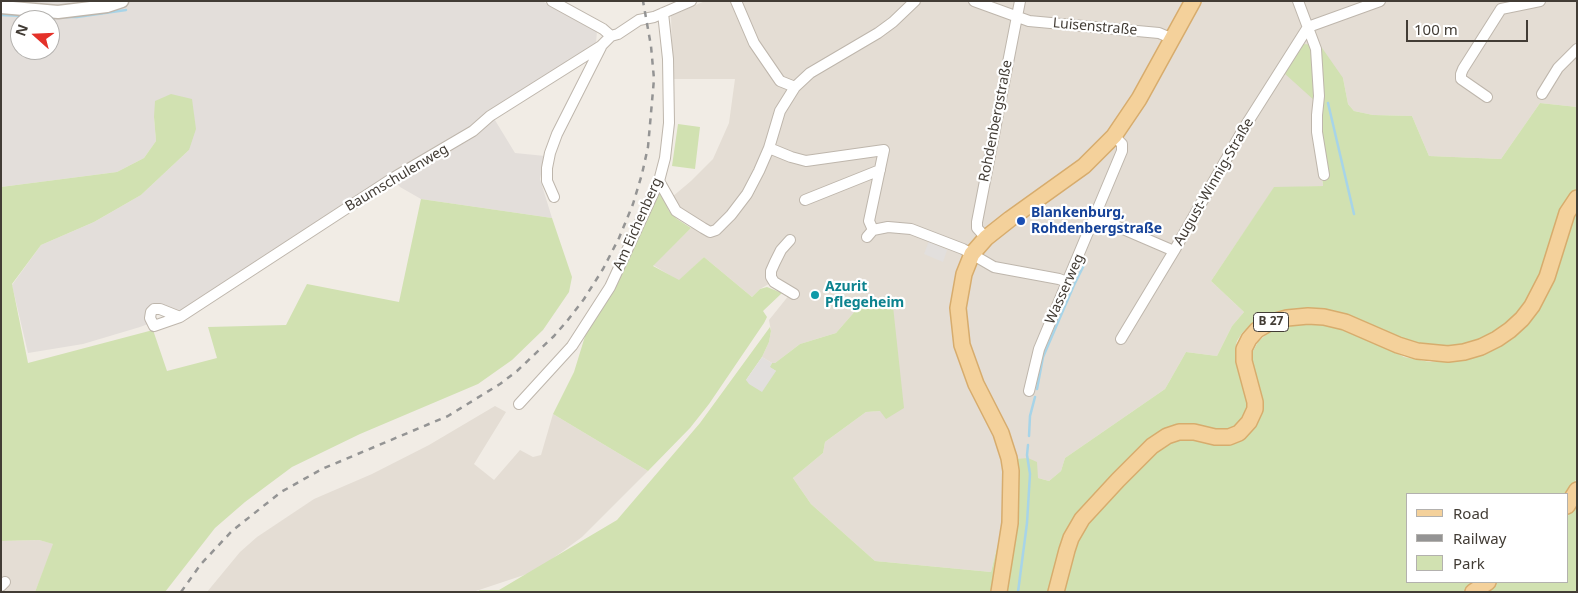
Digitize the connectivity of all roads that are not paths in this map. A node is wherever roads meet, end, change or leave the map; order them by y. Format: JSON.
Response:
{"nodes":[{"id":1,"x":122,"y":1,"type":"edge"},
{"id":2,"x":552,"y":1,"type":"edge"},
{"id":3,"x":691,"y":1,"type":"edge"},
{"id":4,"x":736,"y":1,"type":"edge"},
{"id":5,"x":915,"y":1,"type":"edge"},
{"id":6,"x":974,"y":1,"type":"edge"},
{"id":7,"x":1020,"y":1,"type":"edge"},
{"id":8,"x":1193,"y":1,"type":"edge"},
{"id":9,"x":1298,"y":1,"type":"edge"},
{"id":10,"x":1380,"y":1,"type":"edge"},
{"id":11,"x":1540,"y":1,"type":"edge"},
{"id":12,"x":1500,"y":5,"type":"edge"},
{"id":13,"x":1,"y":7,"type":"edge"},
{"id":14,"x":663,"y":13,"type":"junction"},
{"id":15,"x":1016,"y":17,"type":"junction"},
{"id":16,"x":1308,"y":27,"type":"junction"},
{"id":17,"x":611,"y":36,"type":"junction"},
{"id":18,"x":1173,"y":39,"type":"junction"},
{"id":19,"x":601,"y":46,"type":"junction"},
{"id":20,"x":1577,"y":49,"type":"edge"},
{"id":21,"x":795,"y":88,"type":"junction"},
{"id":22,"x":1542,"y":94,"type":"dead end"},
{"id":23,"x":1486,"y":97,"type":"dead end"},
{"id":24,"x":1114,"y":136,"type":"junction"},
{"id":25,"x":768,"y":148,"type":"junction"},
{"id":26,"x":880,"y":170,"type":"junction"},
{"id":27,"x":1324,"y":175,"type":"dead end"},
{"id":28,"x":659,"y":181,"type":"junction"},
{"id":29,"x":554,"y":197,"type":"dead end"},
{"id":30,"x":1577,"y":198,"type":"edge"},
{"id":31,"x":805,"y":200,"type":"dead end"},
{"id":32,"x":1096,"y":217,"type":"junction"},
{"id":33,"x":986,"y":238,"type":"junction"},
{"id":34,"x":790,"y":240,"type":"dead end"},
{"id":35,"x":1174,"y":251,"type":"junction"},
{"id":36,"x":972,"y":254,"type":"junction"},
{"id":37,"x":1067,"y":282,"type":"junction"},
{"id":38,"x":794,"y":294,"type":"dead end"},
{"id":39,"x":180,"y":317,"type":"dead end"},
{"id":40,"x":1121,"y":339,"type":"dead end"},
{"id":41,"x":1029,"y":391,"type":"dead end"},
{"id":42,"x":519,"y":404,"type":"dead end"},
{"id":43,"x":1577,"y":490,"type":"edge"},
{"id":44,"x":1568,"y":504,"type":"edge"},
{"id":45,"x":1486,"y":583,"type":"edge"},
{"id":46,"x":999,"y":592,"type":"edge"},
{"id":47,"x":1056,"y":592,"type":"edge"},
{"id":48,"x":1473,"y":592,"type":"edge"}],
"edges":[{"from":1,"to":13,"type":"street"},
{"from":2,"to":17,"type":"street"},
{"from":3,"to":14,"type":"street","name":"Baumschulenweg"},
{"from":4,"to":21,"type":"street"},
{"from":5,"to":21,"type":"street"},
{"from":6,"to":15,"type":"street","name":"Luisenstraße"},
{"from":7,"to":15,"type":"street","name":"Rohdenbergstraße"},
{"from":8,"to":18,"type":"main road"},
{"from":9,"to":16,"type":"street"},
{"from":10,"to":16,"type":"street"},
{"from":11,"to":12,"type":"street"},
{"from":12,"to":23,"type":"street"},
{"from":14,"to":17,"type":"street","name":"Baumschulenweg"},
{"from":14,"to":28,"type":"street","name":"Am Eichenberg"},
{"from":15,"to":18,"type":"street","name":"Luisenstraße"},
{"from":15,"to":33,"type":"street","name":"Rohdenbergstraße"},
{"from":16,"to":27,"type":"street"},
{"from":16,"to":35,"type":"street","name":"August-Winnig-Straße"},
{"from":17,"to":19,"type":"street","name":"Baumschulenweg"},
{"from":18,"to":24,"type":"main road"},
{"from":19,"to":29,"type":"street"},
{"from":19,"to":39,"type":"street","name":"Baumschulenweg"},
{"from":20,"to":22,"type":"street"},
{"from":21,"to":25,"type":"street"},
{"from":24,"to":32,"type":"street","name":"Wasserweg"},
{"from":24,"to":33,"type":"main road"},
{"from":25,"to":26,"type":"street"},
{"from":25,"to":28,"type":"street"},
{"from":26,"to":31,"type":"street"},
{"from":26,"to":36,"type":"street"},
{"from":28,"to":42,"type":"street","name":"Am Eichenberg"},
{"from":30,"to":47,"type":"main road","number":"B 27"},
{"from":32,"to":35,"type":"street"},
{"from":32,"to":37,"type":"street","name":"Wasserweg"},
{"from":33,"to":36,"type":"main road"},
{"from":34,"to":38,"type":"street"},
{"from":35,"to":40,"type":"street","name":"August-Winnig-Straße"},
{"from":36,"to":37,"type":"street"},
{"from":36,"to":46,"type":"main road"},
{"from":37,"to":41,"type":"street","name":"Wasserweg"},
{"from":43,"to":44,"type":"main road"},
{"from":45,"to":48,"type":"main road"}]}
